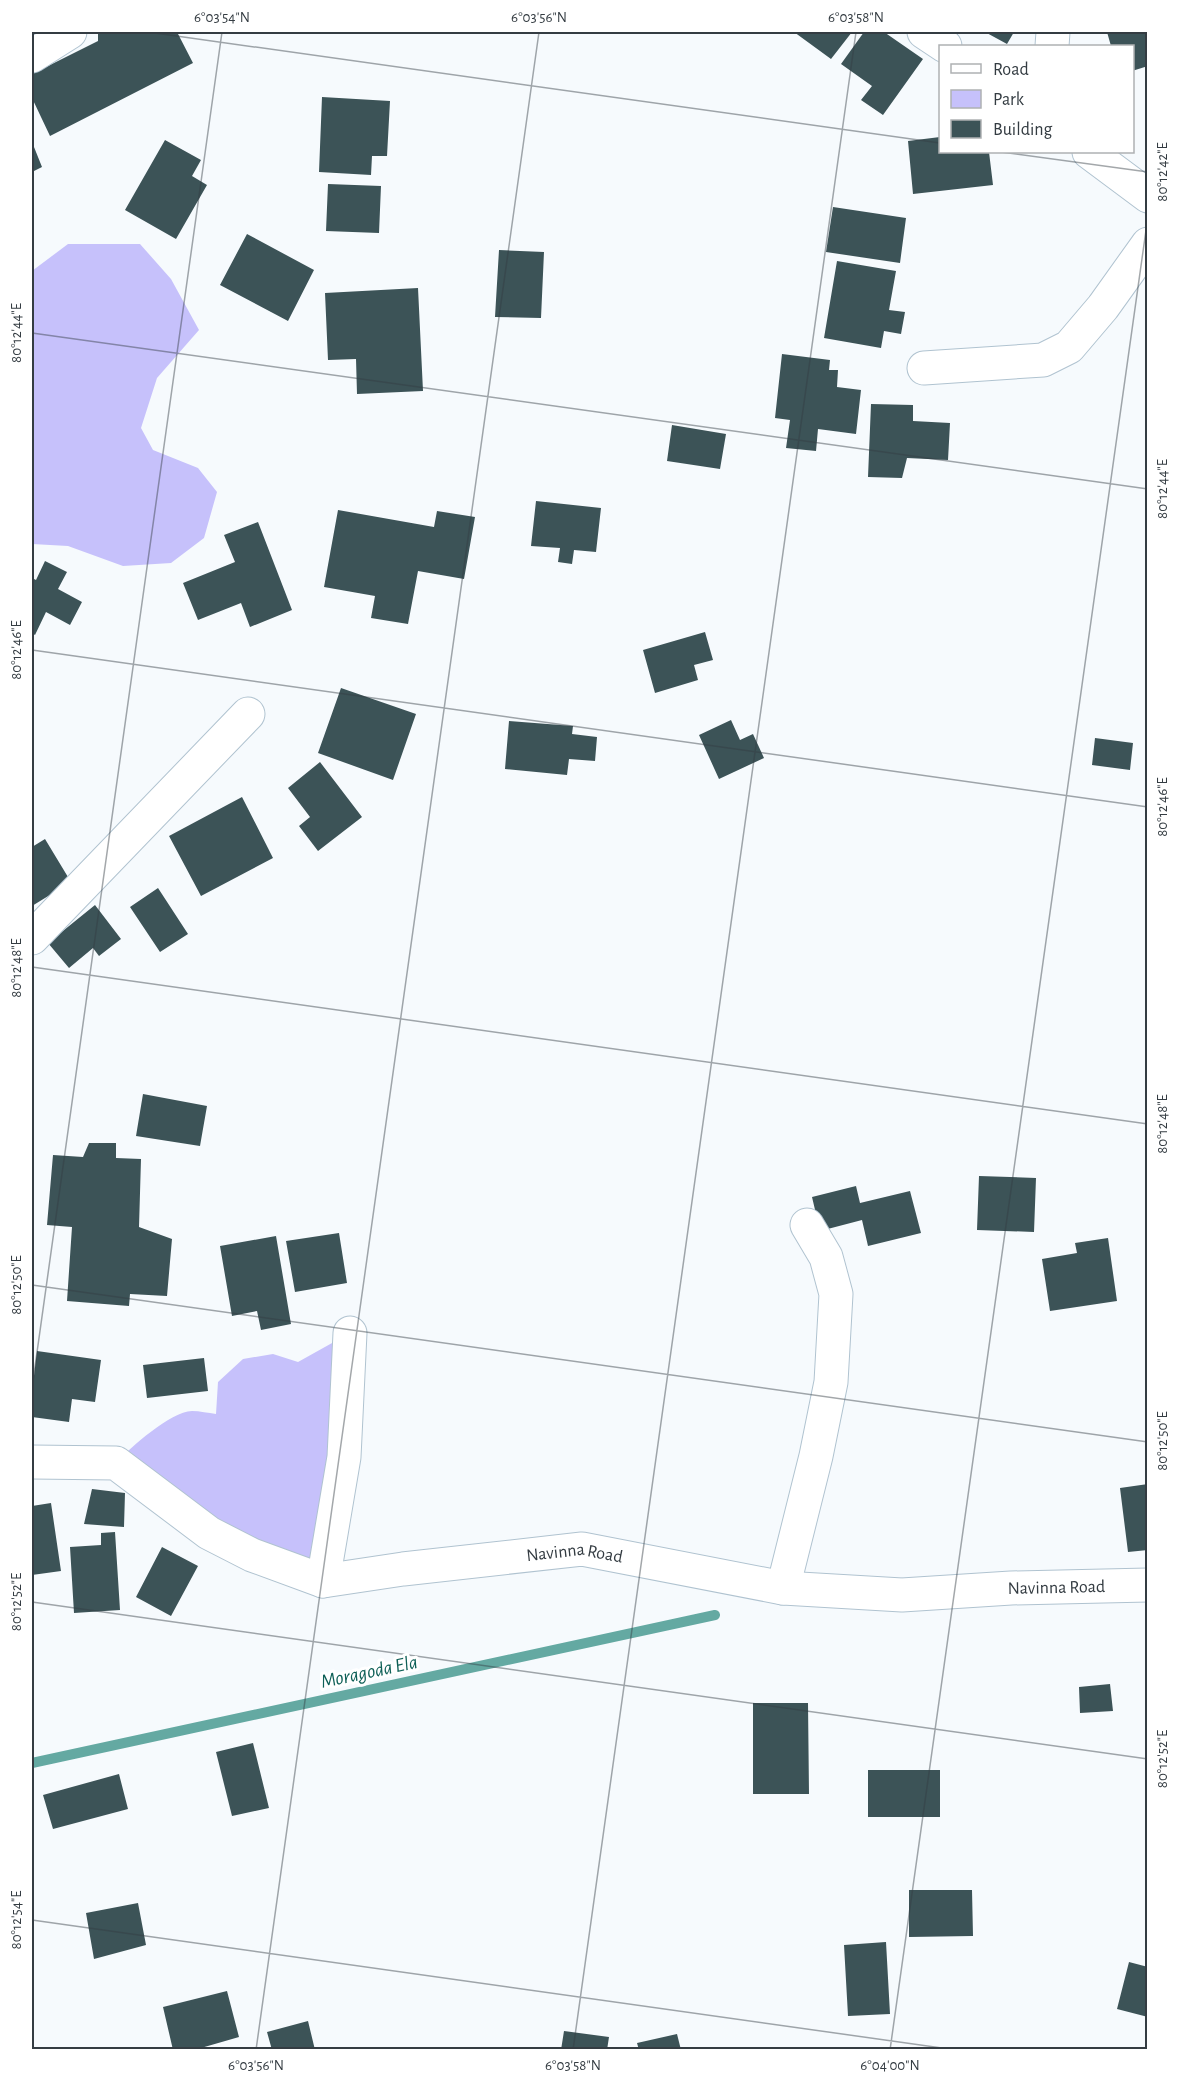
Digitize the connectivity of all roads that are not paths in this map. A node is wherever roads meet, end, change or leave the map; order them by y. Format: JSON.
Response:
{"nodes":[{"id":1,"x":70,"y":32,"type":"edge"},
{"id":2,"x":924,"y":32,"type":"edge"},
{"id":3,"x":944,"y":45,"type":"edge"},
{"id":4,"x":32,"y":56,"type":"edge"},
{"id":5,"x":1090,"y":153,"type":"edge"},
{"id":6,"x":1148,"y":196,"type":"edge"},
{"id":7,"x":1148,"y":244,"type":"edge"},
{"id":8,"x":924,"y":368,"type":"dead end"},
{"id":9,"x":248,"y":714,"type":"dead end"},
{"id":10,"x":32,"y":938,"type":"edge"},
{"id":11,"x":807,"y":1225,"type":"dead end"},
{"id":12,"x":350,"y":1333,"type":"dead end"},
{"id":13,"x":32,"y":1462,"type":"edge"},
{"id":14,"x":323,"y":1581,"type":"junction"},
{"id":15,"x":1148,"y":1585,"type":"edge"},
{"id":16,"x":783,"y":1587,"type":"junction"}],
"edges":[{"from":1,"to":4,"type":"street"},
{"from":2,"to":3,"type":"street"},
{"from":5,"to":6,"type":"street"},
{"from":7,"to":8,"type":"street"},
{"from":9,"to":10,"type":"street"},
{"from":11,"to":16,"type":"street"},
{"from":12,"to":14,"type":"street"},
{"from":13,"to":14,"type":"street","name":"Navinna Road"},
{"from":14,"to":16,"type":"street","name":"Navinna Road"},
{"from":15,"to":16,"type":"street","name":"Navinna Road"}]}
